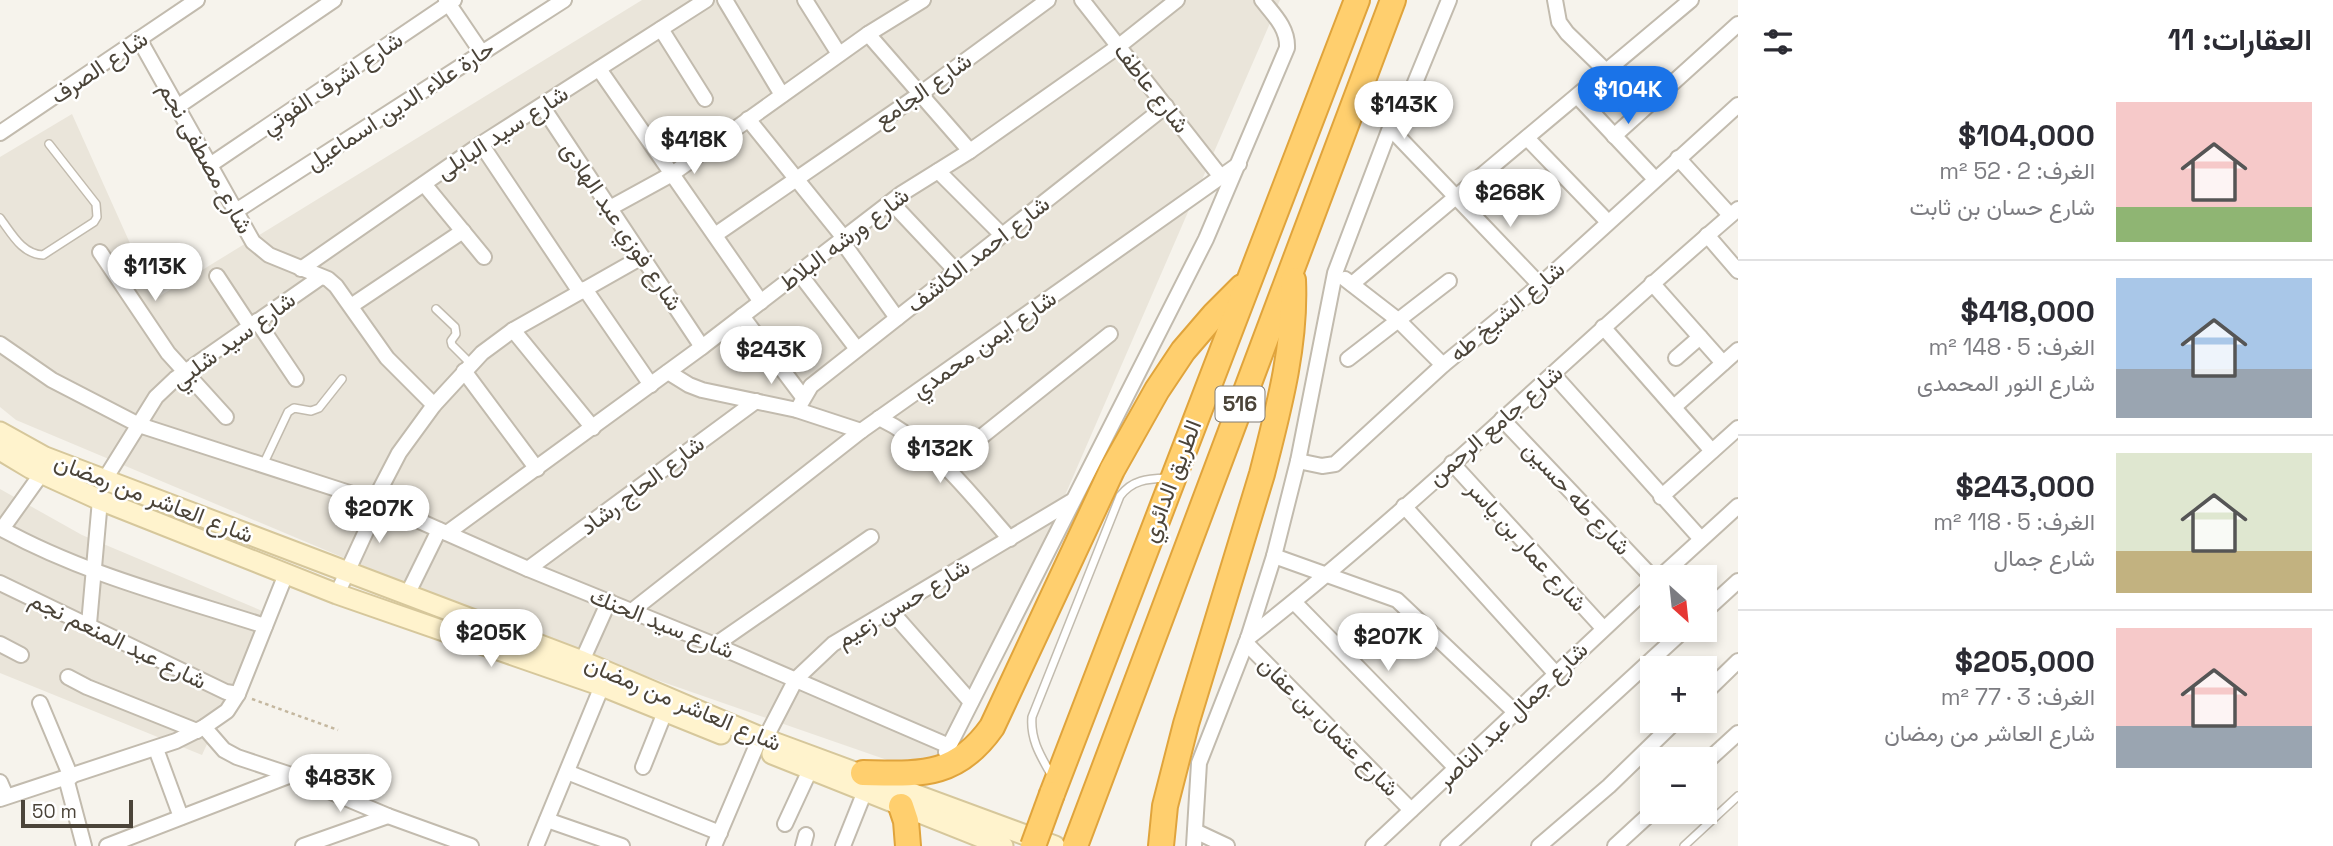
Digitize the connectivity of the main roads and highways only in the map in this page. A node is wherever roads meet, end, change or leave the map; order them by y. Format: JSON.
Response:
{"nodes":[{"id":1,"x":1357,"y":0,"type":"edge"},
{"id":2,"x":1393,"y":0,"type":"edge"},
{"id":3,"x":1292,"y":264,"type":"junction"},
{"id":4,"x":1248,"y":282,"type":"junction"},
{"id":5,"x":0,"y":432,"type":"edge"},
{"id":6,"x":0,"y":450,"type":"edge"},
{"id":7,"x":761,"y":743,"type":"junction"},
{"id":8,"x":864,"y":782,"type":"junction"},
{"id":9,"x":901,"y":806,"type":"junction"},
{"id":10,"x":908,"y":846,"type":"edge"},
{"id":11,"x":1003,"y":846,"type":"edge"},
{"id":12,"x":1033,"y":846,"type":"edge"},
{"id":13,"x":1055,"y":846,"type":"edge"},
{"id":14,"x":1075,"y":846,"type":"edge"},
{"id":15,"x":1161,"y":846,"type":"edge"}],
"edges":[{"from":1,"to":4,"type":"highway","name":"الطريق الدائري","number":"516"},
{"from":2,"to":3,"type":"highway","name":"الطريق الدائري","number":"516"},
{"from":3,"to":14,"type":"highway","name":"الطريق الدائري","number":"516"},
{"from":3,"to":15,"type":"highway"},
{"from":4,"to":8,"type":"highway"},
{"from":4,"to":12,"type":"highway","name":"الطريق الدائري","number":"516","bridge":true},
{"from":5,"to":7,"type":"main road","name":"شارع العاشر من رمضان"},
{"from":6,"to":7,"type":"main road","name":"شارع العاشر من رمضان"},
{"from":7,"to":8,"type":"main road","name":"شارع العاشر من رمضان"},
{"from":7,"to":8,"type":"main road","name":"شارع العاشر من رمضان"},
{"from":8,"to":9,"type":"main road","name":"شارع العاشر من رمضان"},
{"from":8,"to":13,"type":"main road","name":"شارع العاشر من رمضان"},
{"from":9,"to":10,"type":"highway"},
{"from":9,"to":11,"type":"main road","name":"شارع العاشر من رمضان"}]}
